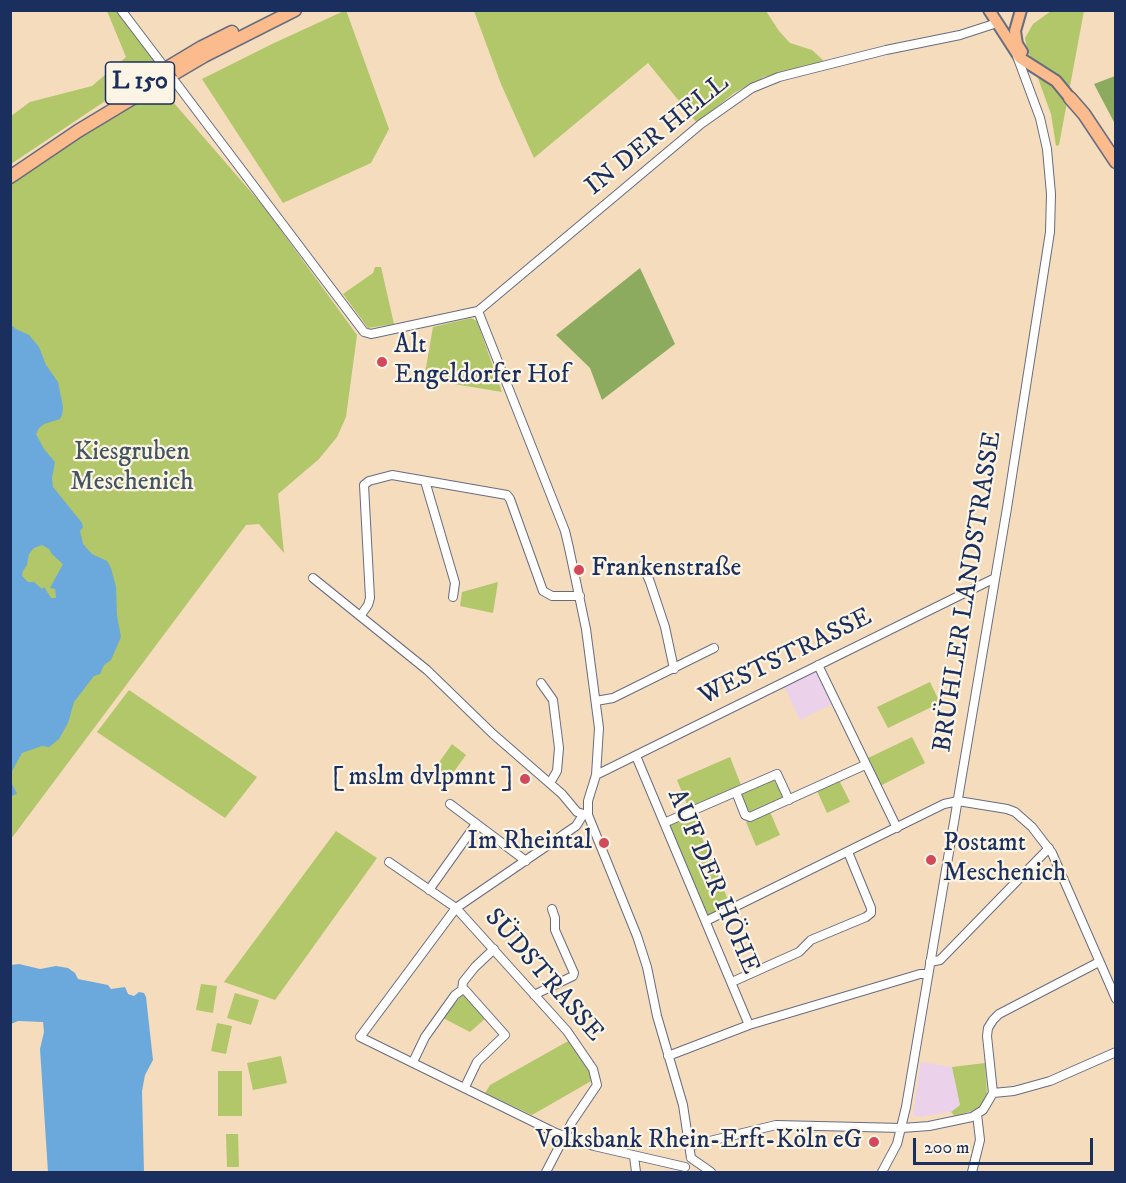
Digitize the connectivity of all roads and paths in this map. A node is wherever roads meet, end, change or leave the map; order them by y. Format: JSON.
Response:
{"nodes":[{"id":1,"x":121,"y":10,"type":"edge"},
{"id":2,"x":276,"y":10,"type":"edge"},
{"id":3,"x":294,"y":10,"type":"edge"},
{"id":4,"x":989,"y":10,"type":"edge"},
{"id":5,"x":1021,"y":10,"type":"edge"},
{"id":6,"x":997,"y":22,"type":"junction"},
{"id":7,"x":1016,"y":53,"type":"junction"},
{"id":8,"x":1030,"y":66,"type":"junction"},
{"id":9,"x":1070,"y":98,"type":"joint"},
{"id":10,"x":1116,"y":162,"type":"edge"},
{"id":11,"x":10,"y":168,"type":"edge"},
{"id":12,"x":10,"y":177,"type":"edge"},
{"id":13,"x":478,"y":311,"type":"junction"},
{"id":14,"x":425,"y":482,"type":"junction"},
{"id":15,"x":643,"y":566,"type":"dead end"},
{"id":16,"x":314,"y":578,"type":"dead end"},
{"id":17,"x":995,"y":578,"type":"junction"},
{"id":18,"x":580,"y":596,"type":"junction"},
{"id":19,"x":453,"y":597,"type":"dead end"},
{"id":20,"x":361,"y":615,"type":"junction"},
{"id":21,"x":714,"y":648,"type":"dead end"},
{"id":22,"x":818,"y":665,"type":"junction"},
{"id":23,"x":674,"y":669,"type":"junction"},
{"id":24,"x":541,"y":683,"type":"dead end"},
{"id":25,"x":596,"y":701,"type":"junction"},
{"id":26,"x":636,"y":756,"type":"junction"},
{"id":27,"x":865,"y":765,"type":"junction"},
{"id":28,"x":596,"y":776,"type":"junction"},
{"id":29,"x":550,"y":783,"type":"junction"},
{"id":30,"x":736,"y":792,"type":"junction"},
{"id":31,"x":789,"y":800,"type":"junction"},
{"id":32,"x":958,"y":801,"type":"junction"},
{"id":33,"x":450,"y":804,"type":"dead end"},
{"id":34,"x":586,"y":815,"type":"junction"},
{"id":35,"x":664,"y":823,"type":"junction"},
{"id":36,"x":476,"y":824,"type":"junction"},
{"id":37,"x":897,"y":828,"type":"junction"},
{"id":38,"x":1049,"y":848,"type":"junction"},
{"id":39,"x":848,"y":852,"type":"junction"},
{"id":40,"x":526,"y":861,"type":"junction"},
{"id":41,"x":389,"y":862,"type":"dead end"},
{"id":42,"x":429,"y":890,"type":"junction"},
{"id":43,"x":456,"y":908,"type":"junction"},
{"id":44,"x":552,"y":909,"type":"dead end"},
{"id":45,"x":706,"y":921,"type":"junction"},
{"id":46,"x":494,"y":950,"type":"junction"},
{"id":47,"x":930,"y":962,"type":"junction"},
{"id":48,"x":1099,"y":962,"type":"junction"},
{"id":49,"x":928,"y":974,"type":"junction"},
{"id":50,"x":732,"y":982,"type":"junction"},
{"id":51,"x":462,"y":990,"type":"junction"},
{"id":52,"x":534,"y":994,"type":"junction"},
{"id":53,"x":1116,"y":999,"type":"edge"},
{"id":54,"x":750,"y":1025,"type":"junction"},
{"id":55,"x":1116,"y":1052,"type":"edge"},
{"id":56,"x":668,"y":1056,"type":"junction"},
{"id":57,"x":413,"y":1062,"type":"junction"},
{"id":58,"x":465,"y":1088,"type":"junction"},
{"id":59,"x":993,"y":1093,"type":"junction"},
{"id":60,"x":977,"y":1114,"type":"junction"},
{"id":61,"x":902,"y":1128,"type":"junction"},
{"id":62,"x":565,"y":1136,"type":"junction"},
{"id":63,"x":689,"y":1146,"type":"junction"},
{"id":64,"x":634,"y":1156,"type":"junction"},
{"id":65,"x":691,"y":1158,"type":"junction"},
{"id":66,"x":684,"y":1170,"type":"edge"},
{"id":67,"x":546,"y":1173,"type":"edge"},
{"id":68,"x":636,"y":1173,"type":"edge"},
{"id":69,"x":711,"y":1173,"type":"edge"},
{"id":70,"x":882,"y":1173,"type":"edge"},
{"id":71,"x":972,"y":1173,"type":"edge"}],
"edges":[{"from":1,"to":13,"type":"street","bridge":true},
{"from":2,"to":11,"type":"highway","number":"L 150"},
{"from":3,"to":12,"type":"highway","number":"L 150"},
{"from":4,"to":6,"type":"main road","name":"BRÜHLER LANDSTRASSE"},
{"from":5,"to":6,"type":"main road"},
{"from":5,"to":8,"type":"main road"},
{"from":6,"to":7,"type":"main road","name":"BRÜHLER LANDSTRASSE"},
{"from":6,"to":13,"type":"street","name":"IN DER HELL"},
{"from":7,"to":8,"type":"main road"},
{"from":7,"to":17,"type":"street","name":"BRÜHLER LANDSTRASSE"},
{"from":8,"to":9,"type":"main road"},
{"from":9,"to":10,"type":"highway"},
{"from":13,"to":18,"type":"street"},
{"from":14,"to":18,"type":"street"},
{"from":14,"to":19,"type":"street"},
{"from":14,"to":20,"type":"street"},
{"from":15,"to":23,"type":"street"},
{"from":16,"to":20,"type":"street"},
{"from":17,"to":22,"type":"street","name":"WESTSTRASSE"},
{"from":17,"to":32,"type":"street","name":"BRÜHLER LANDSTRASSE"},
{"from":18,"to":25,"type":"street"},
{"from":20,"to":29,"type":"street"},
{"from":21,"to":23,"type":"street"},
{"from":22,"to":26,"type":"street","name":"WESTSTRASSE"},
{"from":22,"to":27,"type":"street"},
{"from":23,"to":25,"type":"street"},
{"from":24,"to":29,"type":"street"},
{"from":25,"to":28,"type":"street"},
{"from":26,"to":28,"type":"street","name":"WESTSTRASSE"},
{"from":26,"to":35,"type":"street","name":"AUF DER HÖHE"},
{"from":27,"to":31,"type":"street"},
{"from":27,"to":37,"type":"street"},
{"from":28,"to":34,"type":"street"},
{"from":29,"to":34,"type":"street"},
{"from":30,"to":31,"type":"street"},
{"from":30,"to":31,"type":"street"},
{"from":30,"to":35,"type":"street"},
{"from":32,"to":37,"type":"street"},
{"from":32,"to":38,"type":"street"},
{"from":32,"to":47,"type":"street","name":"BRÜHLER LANDSTRASSE"},
{"from":33,"to":36,"type":"street"},
{"from":34,"to":40,"type":"street"},
{"from":34,"to":56,"type":"street"},
{"from":35,"to":45,"type":"street","name":"AUF DER HÖHE"},
{"from":36,"to":40,"type":"street"},
{"from":36,"to":42,"type":"street"},
{"from":37,"to":39,"type":"street"},
{"from":38,"to":47,"type":"street"},
{"from":38,"to":48,"type":"street"},
{"from":39,"to":45,"type":"street"},
{"from":39,"to":50,"type":"street"},
{"from":40,"to":43,"type":"street"},
{"from":41,"to":42,"type":"street","name":"SÜDSTRASSE"},
{"from":42,"to":43,"type":"street","name":"SÜDSTRASSE"},
{"from":43,"to":46,"type":"street","name":"SÜDSTRASSE"},
{"from":43,"to":57,"type":"street"},
{"from":44,"to":52,"type":"street"},
{"from":45,"to":50,"type":"street","name":"AUF DER HÖHE"},
{"from":46,"to":51,"type":"street"},
{"from":46,"to":52,"type":"street","name":"SÜDSTRASSE"},
{"from":47,"to":49,"type":"street","name":"BRÜHLER LANDSTRASSE"},
{"from":48,"to":53,"type":"street"},
{"from":48,"to":59,"type":"street"},
{"from":49,"to":54,"type":"street"},
{"from":49,"to":61,"type":"street","name":"BRÜHLER LANDSTRASSE"},
{"from":50,"to":54,"type":"street","name":"AUF DER HÖHE"},
{"from":51,"to":57,"type":"street"},
{"from":51,"to":58,"type":"street"},
{"from":52,"to":62,"type":"street","name":"SÜDSTRASSE"},
{"from":54,"to":56,"type":"street"},
{"from":55,"to":59,"type":"street"},
{"from":56,"to":63,"type":"street"},
{"from":57,"to":58,"type":"street"},
{"from":58,"to":62,"type":"street"},
{"from":59,"to":60,"type":"street"},
{"from":60,"to":61,"type":"street"},
{"from":60,"to":71,"type":"street"},
{"from":61,"to":63,"type":"street"},
{"from":61,"to":70,"type":"street","name":"BRÜHLER LANDSTRASSE"},
{"from":62,"to":64,"type":"street"},
{"from":62,"to":67,"type":"street"},
{"from":63,"to":65,"type":"street"},
{"from":64,"to":66,"type":"street"},
{"from":64,"to":68,"type":"street"},
{"from":65,"to":66,"type":"street"},
{"from":65,"to":69,"type":"street"}]}
